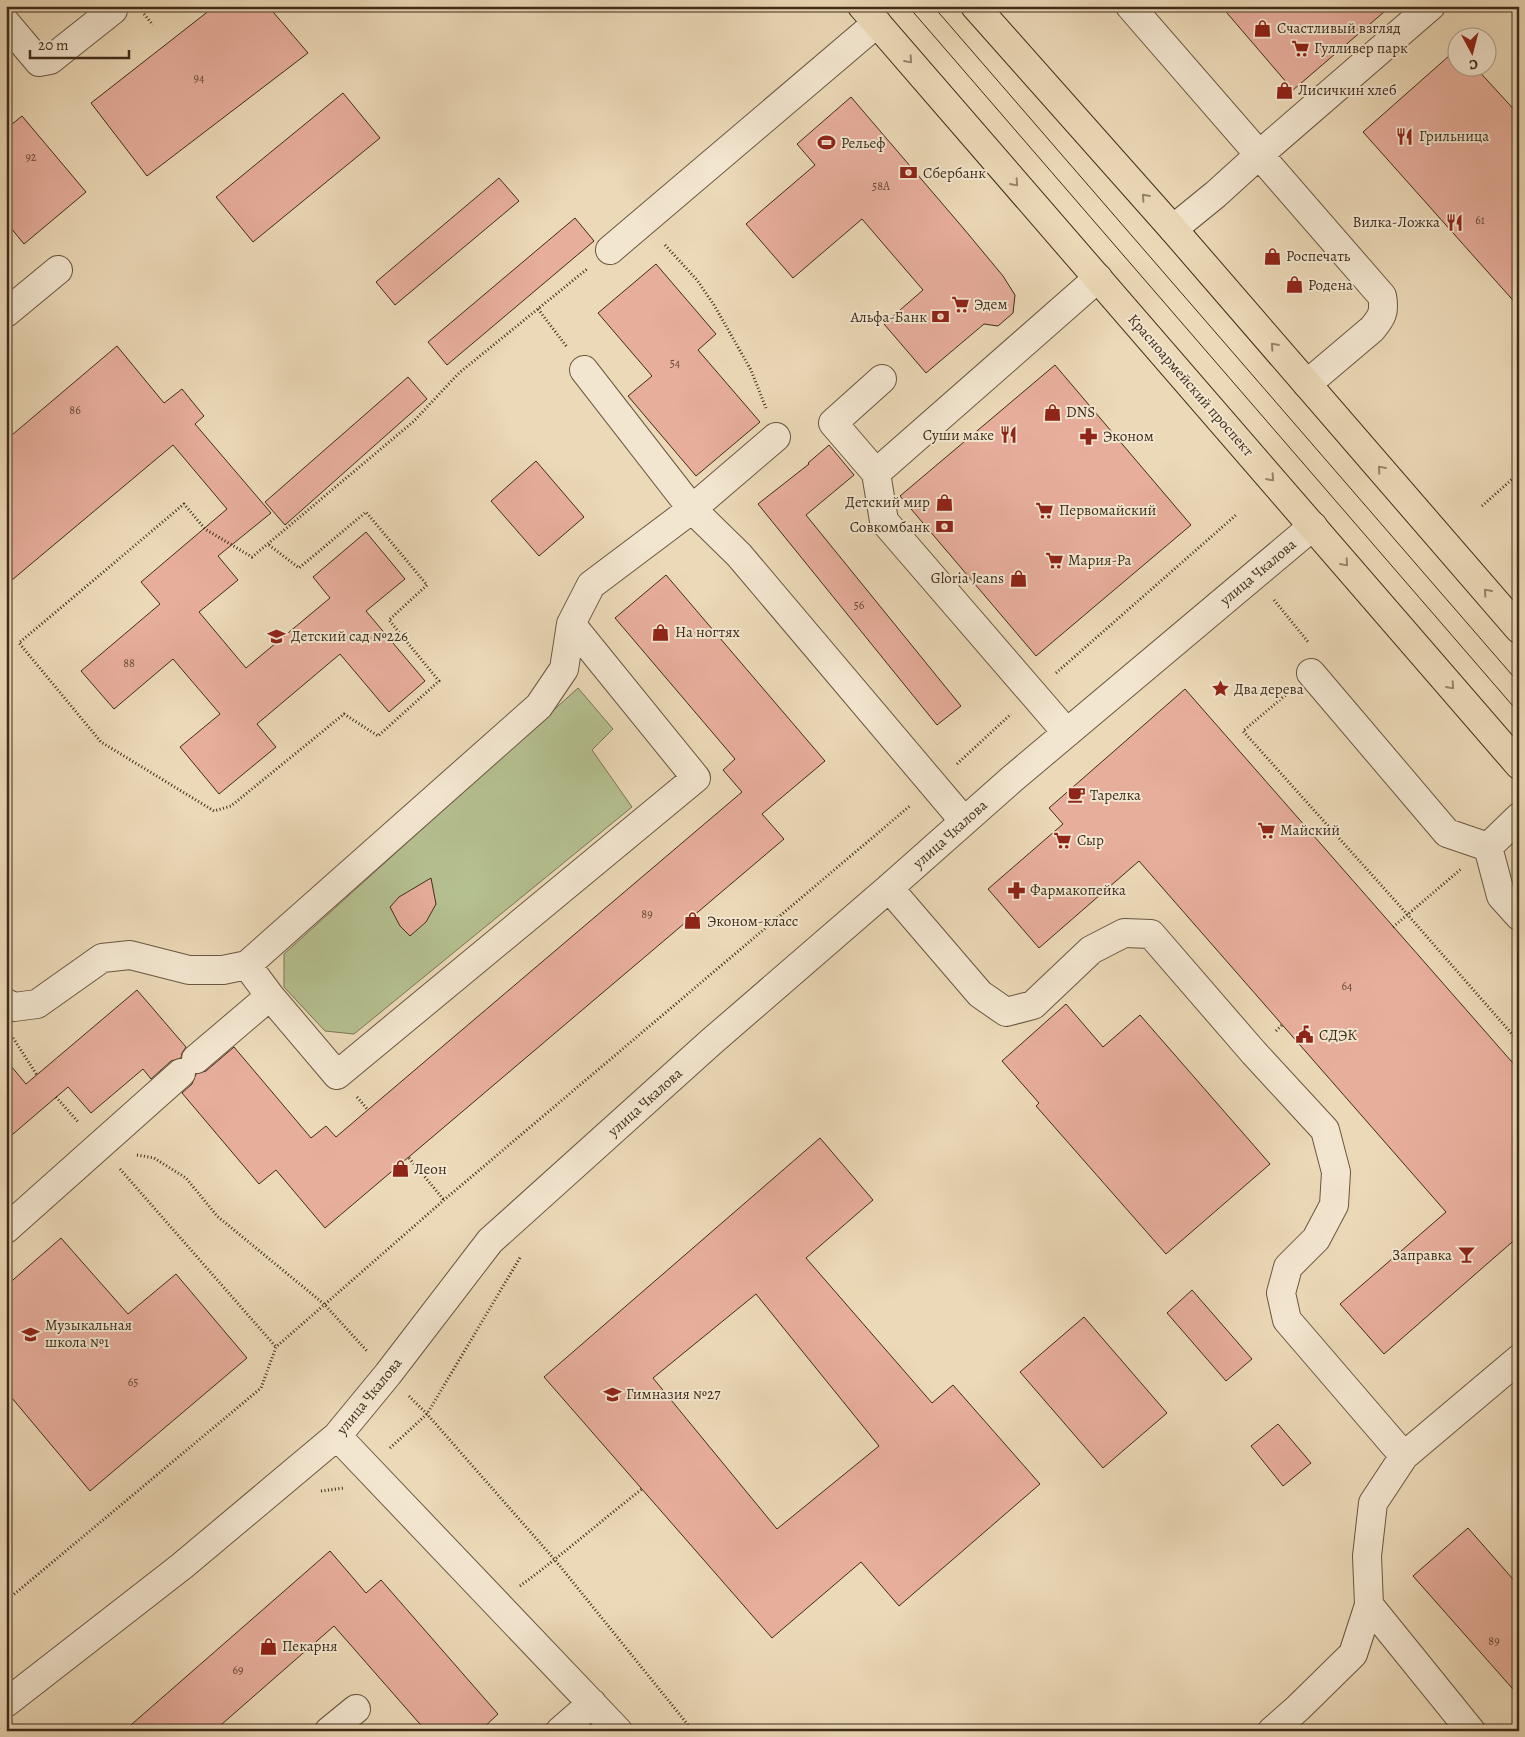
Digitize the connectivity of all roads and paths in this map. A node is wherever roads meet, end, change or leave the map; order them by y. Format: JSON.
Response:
{"nodes":[{"id":1,"x":975,"y":6,"type":"edge"},
{"id":2,"x":1130,"y":6,"type":"edge"},
{"id":3,"x":1431,"y":6,"type":"edge"},
{"id":4,"x":113,"y":10,"type":"dead end"},
{"id":5,"x":870,"y":15,"type":"edge"},
{"id":6,"x":6,"y":23,"type":"edge"},
{"id":7,"x":1260,"y":154,"type":"junction"},
{"id":8,"x":644,"y":222,"type":"junction"},
{"id":9,"x":1173,"y":229,"type":"junction"},
{"id":10,"x":610,"y":250,"type":"joint"},
{"id":11,"x":58,"y":270,"type":"dead end"},
{"id":12,"x":1098,"y":278,"type":"junction"},
{"id":13,"x":538,"y":309,"type":"junction"},
{"id":14,"x":6,"y":312,"type":"edge"},
{"id":15,"x":584,"y":370,"type":"joint"},
{"id":16,"x":882,"y":379,"type":"dead end"},
{"id":17,"x":1307,"y":384,"type":"junction"},
{"id":18,"x":776,"y":437,"type":"joint"},
{"id":19,"x":876,"y":473,"type":"junction"},
{"id":20,"x":1519,"y":473,"type":"edge"},
{"id":21,"x":1482,"y":506,"type":"dead end"},
{"id":22,"x":692,"y":509,"type":"junction"},
{"id":23,"x":1236,"y":515,"type":"dead end"},
{"id":24,"x":1313,"y":526,"type":"junction"},
{"id":25,"x":268,"y":545,"type":"junction"},
{"id":26,"x":1280,"y":593,"type":"dead end"},
{"id":27,"x":1273,"y":599,"type":"junction"},
{"id":28,"x":1267,"y":605,"type":"dead end"},
{"id":29,"x":571,"y":624,"type":"junction"},
{"id":30,"x":1519,"y":629,"type":"edge"},
{"id":31,"x":1301,"y":682,"type":"junction"},
{"id":32,"x":1032,"y":694,"type":"junction"},
{"id":33,"x":1067,"y":733,"type":"junction"},
{"id":34,"x":1514,"y":749,"type":"edge"},
{"id":35,"x":933,"y":786,"type":"junction"},
{"id":36,"x":1519,"y":817,"type":"edge"},
{"id":37,"x":964,"y":821,"type":"junction"},
{"id":38,"x":1488,"y":846,"type":"junction"},
{"id":39,"x":1463,"y":867,"type":"dead end"},
{"id":40,"x":889,"y":888,"type":"junction"},
{"id":41,"x":1407,"y":914,"type":"junction"},
{"id":42,"x":1519,"y":916,"type":"edge"},
{"id":43,"x":1393,"y":927,"type":"dead end"},
{"id":44,"x":247,"y":965,"type":"junction"},
{"id":45,"x":270,"y":996,"type":"junction"},
{"id":46,"x":6,"y":1003,"type":"edge"},
{"id":47,"x":11,"y":1036,"type":"dead end"},
{"id":48,"x":1519,"y":1042,"type":"edge"},
{"id":49,"x":37,"y":1075,"type":"dead end"},
{"id":50,"x":100,"y":1146,"type":"junction"},
{"id":51,"x":409,"y":1158,"type":"dead end"},
{"id":52,"x":444,"y":1200,"type":"junction"},
{"id":53,"x":6,"y":1229,"type":"edge"},
{"id":54,"x":180,"y":1237,"type":"dead end"},
{"id":55,"x":522,"y":1255,"type":"dead end"},
{"id":56,"x":324,"y":1304,"type":"junction"},
{"id":57,"x":276,"y":1347,"type":"junction"},
{"id":58,"x":1519,"y":1360,"type":"edge"},
{"id":59,"x":388,"y":1374,"type":"junction"},
{"id":60,"x":427,"y":1414,"type":"junction"},
{"id":61,"x":337,"y":1436,"type":"junction"},
{"id":62,"x":1404,"y":1456,"type":"junction"},
{"id":63,"x":368,"y":1468,"type":"junction"},
{"id":64,"x":642,"y":1489,"type":"dead end"},
{"id":65,"x":318,"y":1491,"type":"dead end"},
{"id":66,"x":554,"y":1560,"type":"junction"},
{"id":67,"x":6,"y":1601,"type":"edge"},
{"id":68,"x":497,"y":1602,"type":"junction"},
{"id":69,"x":1368,"y":1605,"type":"junction"},
{"id":70,"x":6,"y":1703,"type":"edge"},
{"id":71,"x":592,"y":1704,"type":"junction"},
{"id":72,"x":356,"y":1709,"type":"dead end"},
{"id":73,"x":329,"y":1731,"type":"edge"},
{"id":74,"x":560,"y":1731,"type":"edge"},
{"id":75,"x":618,"y":1731,"type":"edge"},
{"id":76,"x":693,"y":1731,"type":"edge"},
{"id":77,"x":1272,"y":1731,"type":"edge"},
{"id":78,"x":1471,"y":1731,"type":"edge"}],
"edges":[{"from":9,"to":1,"type":"main road","one_way":true},
{"from":2,"to":7,"type":"street"},
{"from":3,"to":7,"type":"street"},
{"from":4,"to":6,"type":"street"},
{"from":5,"to":8,"type":"street"},
{"from":5,"to":12,"type":"main road","name":"Красноармейский проспект","one_way":true},
{"from":7,"to":9,"type":"street"},
{"from":7,"to":17,"type":"street"},
{"from":8,"to":10,"type":"street"},
{"from":8,"to":18,"type":"path"},
{"from":17,"to":9,"type":"main road","one_way":true},
{"from":10,"to":13,"type":"path"},
{"from":11,"to":14,"type":"street"},
{"from":12,"to":19,"type":"street"},
{"from":12,"to":24,"type":"main road","name":"Красноармейский проспект","one_way":true},
{"from":13,"to":15,"type":"path"},
{"from":13,"to":25,"type":"path"},
{"from":15,"to":22,"type":"street"},
{"from":16,"to":19,"type":"street"},
{"from":30,"to":17,"type":"main road","one_way":true},
{"from":18,"to":22,"type":"street"},
{"from":19,"to":32,"type":"street"},
{"from":20,"to":21,"type":"path"},
{"from":22,"to":29,"type":"street"},
{"from":22,"to":35,"type":"street"},
{"from":23,"to":32,"type":"path"},
{"from":24,"to":33,"type":"street","name":"улица Чкалова"},
{"from":24,"to":34,"type":"main road","name":"Красноармейский проспект","one_way":true},
{"from":25,"to":25,"type":"path"},
{"from":26,"to":27,"type":"path"},
{"from":27,"to":28,"type":"path"},
{"from":27,"to":31,"type":"path"},
{"from":29,"to":44,"type":"street"},
{"from":29,"to":45,"type":"street"},
{"from":31,"to":38,"type":"street"},
{"from":31,"to":41,"type":"path"},
{"from":32,"to":33,"type":"street"},
{"from":32,"to":35,"type":"path"},
{"from":33,"to":37,"type":"street","name":"улица Чкалова"},
{"from":35,"to":37,"type":"street"},
{"from":35,"to":52,"type":"path"},
{"from":36,"to":38,"type":"street"},
{"from":37,"to":40,"type":"street","name":"улица Чкалова"},
{"from":38,"to":42,"type":"street"},
{"from":39,"to":41,"type":"path"},
{"from":40,"to":59,"type":"street","name":"улица Чкалова"},
{"from":40,"to":62,"type":"street"},
{"from":41,"to":43,"type":"path"},
{"from":41,"to":48,"type":"path"},
{"from":44,"to":45,"type":"street"},
{"from":44,"to":46,"type":"street"},
{"from":45,"to":50,"type":"street"},
{"from":47,"to":49,"type":"path"},
{"from":50,"to":53,"type":"street"},
{"from":50,"to":56,"type":"path"},
{"from":51,"to":52,"type":"path"},
{"from":52,"to":56,"type":"path"},
{"from":54,"to":57,"type":"path"},
{"from":55,"to":60,"type":"path"},
{"from":56,"to":57,"type":"path"},
{"from":56,"to":59,"type":"path"},
{"from":57,"to":67,"type":"path"},
{"from":58,"to":62,"type":"street"},
{"from":59,"to":60,"type":"path"},
{"from":59,"to":61,"type":"street","name":"улица Чкалова"},
{"from":60,"to":63,"type":"path"},
{"from":60,"to":66,"type":"path"},
{"from":61,"to":63,"type":"street"},
{"from":61,"to":70,"type":"street","name":"улица Чкалова"},
{"from":62,"to":69,"type":"street"},
{"from":63,"to":65,"type":"path"},
{"from":63,"to":68,"type":"street"},
{"from":64,"to":66,"type":"path"},
{"from":66,"to":68,"type":"path"},
{"from":66,"to":76,"type":"path"},
{"from":68,"to":71,"type":"street"},
{"from":69,"to":77,"type":"street"},
{"from":69,"to":78,"type":"street"},
{"from":71,"to":74,"type":"street"},
{"from":71,"to":75,"type":"street"},
{"from":72,"to":73,"type":"street"}]}
